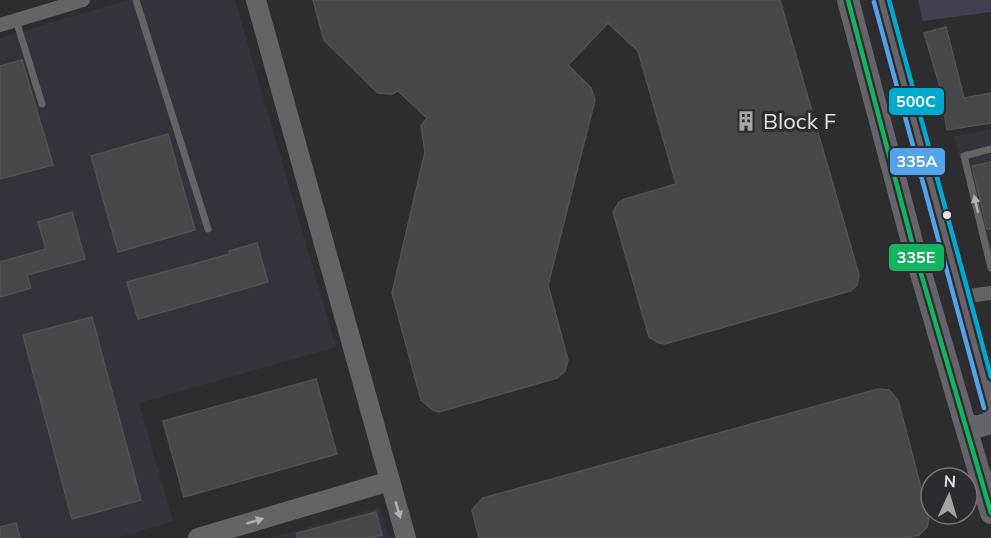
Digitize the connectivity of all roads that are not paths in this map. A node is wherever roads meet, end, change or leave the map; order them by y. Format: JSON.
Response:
{"nodes":[{"id":1,"x":83,"y":0,"type":"edge"},
{"id":2,"x":136,"y":0,"type":"edge"},
{"id":3,"x":256,"y":0,"type":"edge"},
{"id":4,"x":848,"y":0,"type":"edge"},
{"id":5,"x":881,"y":0,"type":"edge"},
{"id":6,"x":16,"y":20,"type":"junction"},
{"id":7,"x":0,"y":25,"type":"edge"},
{"id":8,"x":42,"y":104,"type":"dead end"},
{"id":9,"x":991,"y":149,"type":"edge"},
{"id":10,"x":208,"y":229,"type":"dead end"},
{"id":11,"x":991,"y":268,"type":"edge"},
{"id":12,"x":991,"y":293,"type":"edge"},
{"id":13,"x":961,"y":297,"type":"junction"},
{"id":14,"x":991,"y":406,"type":"edge"},
{"id":15,"x":965,"y":423,"type":"junction"},
{"id":16,"x":991,"y":423,"type":"edge"},
{"id":17,"x":390,"y":481,"type":"junction"},
{"id":18,"x":991,"y":513,"type":"edge"},
{"id":19,"x":198,"y":538,"type":"edge"},
{"id":20,"x":406,"y":538,"type":"edge"}],
"edges":[{"from":1,"to":6,"type":"street"},
{"from":2,"to":10,"type":"lane"},
{"from":3,"to":17,"type":"street"},
{"from":4,"to":15,"type":"main road"},
{"from":5,"to":13,"type":"main road"},
{"from":6,"to":7,"type":"street"},
{"from":6,"to":8,"type":"lane"},
{"from":11,"to":9,"type":"lane","one_way":true},
{"from":12,"to":13,"type":"street"},
{"from":13,"to":14,"type":"main road"},
{"from":15,"to":16,"type":"main road"},
{"from":15,"to":18,"type":"main road"},
{"from":19,"to":17,"type":"street","one_way":true},
{"from":17,"to":20,"type":"street","one_way":true}]}
